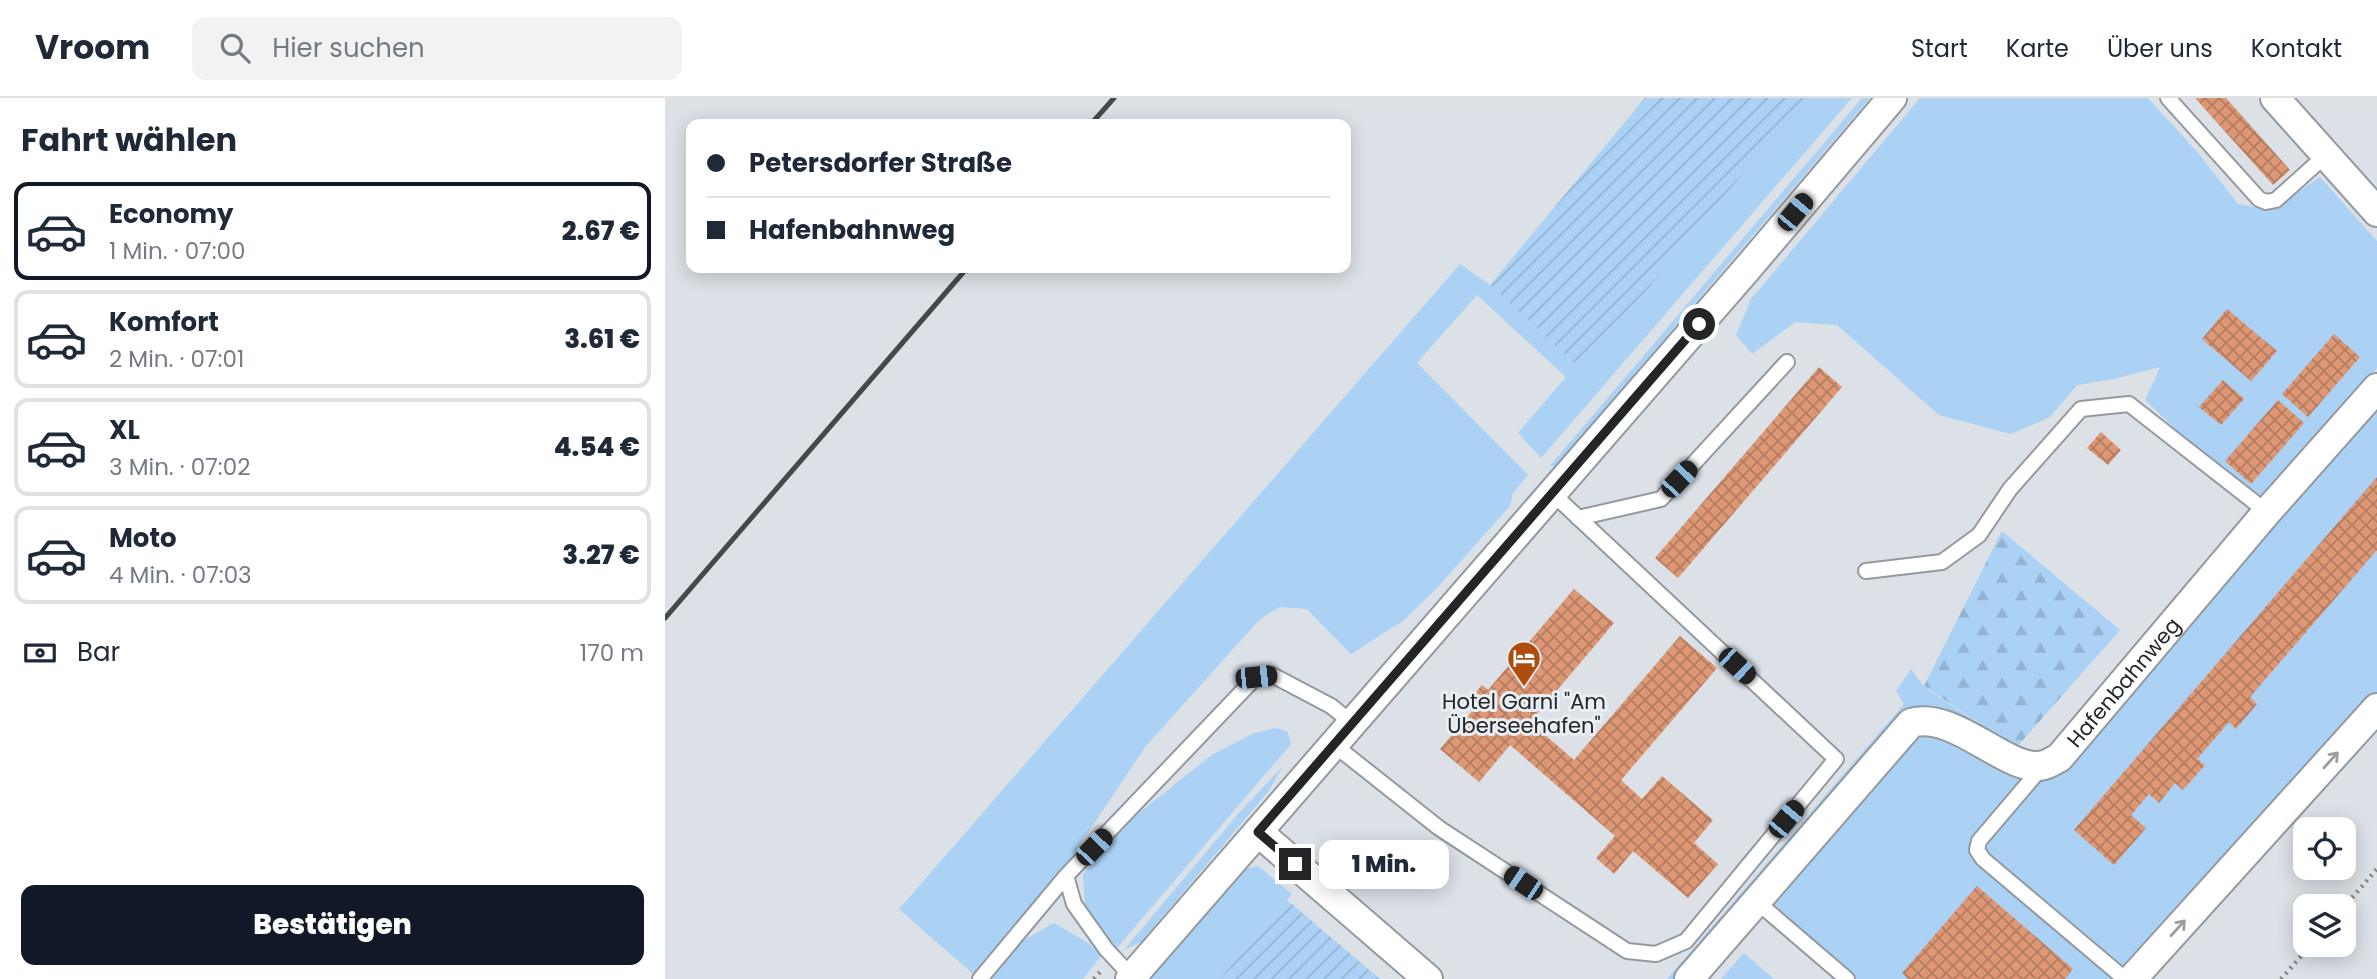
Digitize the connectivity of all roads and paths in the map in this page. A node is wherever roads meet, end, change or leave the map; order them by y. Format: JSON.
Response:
{"nodes":[{"id":1,"x":1892,"y":98,"type":"edge"},
{"id":2,"x":2168,"y":98,"type":"edge"},
{"id":3,"x":2275,"y":98,"type":"edge"},
{"id":4,"x":2326,"y":155,"type":"junction"},
{"id":5,"x":2377,"y":212,"type":"edge"},
{"id":6,"x":1787,"y":362,"type":"dead end"},
{"id":7,"x":2377,"y":388,"type":"edge"},
{"id":8,"x":1552,"y":493,"type":"junction"},
{"id":9,"x":2267,"y":512,"type":"junction"},
{"id":10,"x":1578,"y":518,"type":"junction"},
{"id":11,"x":1866,"y":570,"type":"dead end"},
{"id":12,"x":2377,"y":708,"type":"edge"},
{"id":13,"x":1352,"y":723,"type":"junction"},
{"id":14,"x":1333,"y":744,"type":"junction"},
{"id":15,"x":2042,"y":766,"type":"junction"},
{"id":16,"x":1258,"y":832,"type":"junction"},
{"id":17,"x":2377,"y":869,"type":"edge"},
{"id":18,"x":1066,"y":876,"type":"junction"},
{"id":19,"x":2355,"y":894,"type":"edge"},
{"id":20,"x":1756,"y":901,"type":"junction"},
{"id":21,"x":2300,"y":957,"type":"edge"},
{"id":22,"x":1131,"y":978,"type":"edge"},
{"id":23,"x":980,"y":979,"type":"edge"},
{"id":24,"x":1428,"y":979,"type":"edge"},
{"id":25,"x":1689,"y":979,"type":"edge"},
{"id":26,"x":1847,"y":979,"type":"edge"},
{"id":27,"x":2125,"y":979,"type":"edge"},
{"id":28,"x":2132,"y":979,"type":"edge"},
{"id":29,"x":2281,"y":979,"type":"edge"}],
"edges":[{"from":1,"to":8,"type":"street"},
{"from":2,"to":4,"type":"lane"},
{"from":3,"to":4,"type":"street"},
{"from":4,"to":5,"type":"street"},
{"from":6,"to":10,"type":"lane"},
{"from":7,"to":9,"type":"street","name":"Hafenbahnweg"},
{"from":8,"to":10,"type":"lane"},
{"from":8,"to":13,"type":"street"},
{"from":9,"to":11,"type":"lane"},
{"from":9,"to":15,"type":"street","name":"Hafenbahnweg"},
{"from":10,"to":14,"type":"lane"},
{"from":28,"to":12,"type":"street","one_way":true},
{"from":13,"to":14,"type":"street"},
{"from":13,"to":18,"type":"lane"},
{"from":14,"to":16,"type":"street"},
{"from":15,"to":20,"type":"street"},
{"from":15,"to":27,"type":"lane"},
{"from":16,"to":22,"type":"street"},
{"from":16,"to":24,"type":"street"},
{"from":17,"to":19,"type":"path"},
{"from":18,"to":22,"type":"lane"},
{"from":18,"to":23,"type":"lane"},
{"from":20,"to":25,"type":"street"},
{"from":20,"to":26,"type":"lane"},
{"from":21,"to":29,"type":"path"}]}
